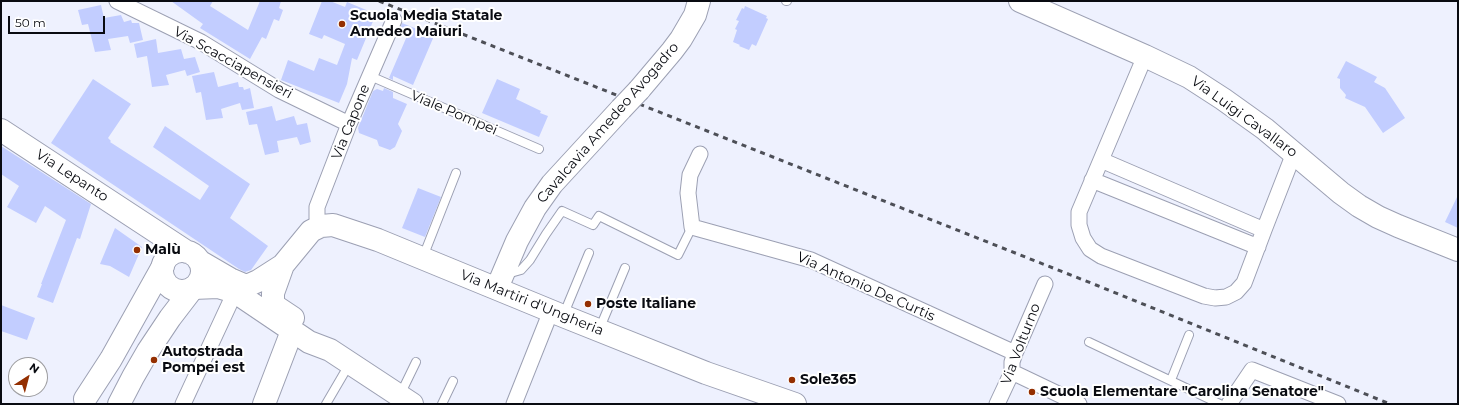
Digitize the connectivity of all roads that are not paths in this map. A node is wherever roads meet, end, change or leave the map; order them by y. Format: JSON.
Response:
{"nodes":[{"id":1,"x":117,"y":1,"type":"edge"},
{"id":2,"x":700,"y":1,"type":"edge"},
{"id":3,"x":1020,"y":1,"type":"edge"},
{"id":4,"x":394,"y":20,"type":"dead end"},
{"id":5,"x":1145,"y":56,"type":"junction"},
{"id":6,"x":370,"y":76,"type":"junction"},
{"id":7,"x":349,"y":124,"type":"junction"},
{"id":8,"x":1,"y":130,"type":"edge"},
{"id":9,"x":539,"y":149,"type":"dead end"},
{"id":10,"x":1294,"y":153,"type":"junction"},
{"id":11,"x":700,"y":154,"type":"dead end"},
{"id":12,"x":1101,"y":160,"type":"junction"},
{"id":13,"x":456,"y":174,"type":"dead end"},
{"id":14,"x":1092,"y":180,"type":"junction"},
{"id":15,"x":143,"y":222,"type":"junction"},
{"id":16,"x":320,"y":226,"type":"junction"},
{"id":17,"x":692,"y":227,"type":"junction"},
{"id":18,"x":1264,"y":230,"type":"junction"},
{"id":19,"x":1258,"y":247,"type":"junction"},
{"id":20,"x":1458,"y":250,"type":"edge"},
{"id":21,"x":589,"y":253,"type":"dead end"},
{"id":22,"x":193,"y":256,"type":"junction"},
{"id":23,"x":423,"y":258,"type":"junction"},
{"id":24,"x":164,"y":263,"type":"junction"},
{"id":25,"x":283,"y":265,"type":"junction"},
{"id":26,"x":625,"y":268,"type":"dead end"},
{"id":27,"x":499,"y":282,"type":"junction"},
{"id":28,"x":1045,"y":284,"type":"dead end"},
{"id":29,"x":193,"y":288,"type":"junction"},
{"id":30,"x":235,"y":292,"type":"junction"},
{"id":31,"x":557,"y":314,"type":"junction"},
{"id":32,"x":292,"y":331,"type":"junction"},
{"id":33,"x":599,"y":331,"type":"junction"},
{"id":34,"x":1189,"y":335,"type":"dead end"},
{"id":35,"x":1089,"y":342,"type":"dead end"},
{"id":36,"x":330,"y":350,"type":"junction"},
{"id":37,"x":1015,"y":353,"type":"junction"},
{"id":38,"x":416,"y":362,"type":"dead end"},
{"id":39,"x":350,"y":363,"type":"junction"},
{"id":40,"x":1012,"y":372,"type":"junction"},
{"id":41,"x":1171,"y":380,"type":"junction"},
{"id":42,"x":453,"y":381,"type":"dead end"},
{"id":43,"x":406,"y":400,"type":"edge"},
{"id":44,"x":81,"y":402,"type":"edge"},
{"id":45,"x":786,"y":402,"type":"edge"},
{"id":46,"x":1334,"y":403,"type":"edge"},
{"id":47,"x":106,"y":404,"type":"edge"},
{"id":48,"x":119,"y":404,"type":"edge"},
{"id":49,"x":183,"y":404,"type":"edge"},
{"id":50,"x":264,"y":404,"type":"edge"},
{"id":51,"x":326,"y":404,"type":"edge"},
{"id":52,"x":442,"y":404,"type":"edge"},
{"id":53,"x":514,"y":404,"type":"edge"},
{"id":54,"x":997,"y":404,"type":"edge"},
{"id":55,"x":1079,"y":404,"type":"edge"},
{"id":56,"x":1220,"y":404,"type":"edge"},
{"id":57,"x":1229,"y":404,"type":"edge"}],
"edges":[{"from":1,"to":7,"type":"street","name":"Via Scacciapensieri"},
{"from":2,"to":27,"type":"main road","name":"Cavalcavia Amedeo Avogadro","bridge":true},
{"from":3,"to":5,"type":"main road","name":"Via Luigi Cavallaro"},
{"from":4,"to":6,"type":"street","name":"Via Capone"},
{"from":5,"to":10,"type":"main road","name":"Via Luigi Cavallaro"},
{"from":5,"to":12,"type":"street"},
{"from":6,"to":7,"type":"street","name":"Via Capone"},
{"from":6,"to":9,"type":"lane","name":"Viale Pompei"},
{"from":7,"to":16,"type":"street","name":"Via Capone"},
{"from":8,"to":15,"type":"main road","name":"Via Lepanto"},
{"from":10,"to":18,"type":"street"},
{"from":10,"to":20,"type":"main road","name":"Via Luigi Cavallaro"},
{"from":11,"to":17,"type":"street"},
{"from":12,"to":14,"type":"street"},
{"from":12,"to":18,"type":"street"},
{"from":13,"to":23,"type":"lane"},
{"from":14,"to":19,"type":"street"},
{"from":14,"to":19,"type":"street"},
{"from":15,"to":22,"type":"main road","name":"Via Lepanto"},
{"from":15,"to":24,"type":"main road","name":"Via Lepanto"},
{"from":16,"to":23,"type":"main road","name":"Via Martiri d'Ungheria"},
{"from":16,"to":25,"type":"main road"},
{"from":17,"to":27,"type":"lane"},
{"from":17,"to":37,"type":"street","name":"Via Antonio De Curtis"},
{"from":18,"to":19,"type":"street"},
{"from":21,"to":31,"type":"lane"},
{"from":22,"to":24,"type":"main road"},
{"from":22,"to":25,"type":"main road","name":"Via Lepanto"},
{"from":22,"to":29,"type":"main road"},
{"from":23,"to":27,"type":"main road","name":"Via Martiri d'Ungheria"},
{"from":24,"to":29,"type":"main road"},
{"from":24,"to":44,"type":"main road"},
{"from":25,"to":36,"type":"main road"},
{"from":26,"to":33,"type":"lane"},
{"from":27,"to":31,"type":"main road","name":"Via Martiri d'Ungheria"},
{"from":28,"to":37,"type":"street","name":"Via Volturno"},
{"from":29,"to":30,"type":"main road"},
{"from":29,"to":48,"type":"main road"},
{"from":30,"to":32,"type":"main road"},
{"from":30,"to":49,"type":"street"},
{"from":31,"to":33,"type":"main road","name":"Via Martiri d'Ungheria"},
{"from":31,"to":53,"type":"street"},
{"from":32,"to":36,"type":"main road"},
{"from":32,"to":50,"type":"main road"},
{"from":33,"to":45,"type":"main road","name":"Via Martiri d'Ungheria"},
{"from":34,"to":41,"type":"lane"},
{"from":35,"to":41,"type":"lane"},
{"from":36,"to":39,"type":"main road"},
{"from":37,"to":40,"type":"street","name":"Via Volturno"},
{"from":38,"to":43,"type":"lane"},
{"from":39,"to":43,"type":"main road"},
{"from":39,"to":51,"type":"lane"},
{"from":40,"to":54,"type":"street","name":"Via Volturno"},
{"from":40,"to":55,"type":"street"},
{"from":41,"to":56,"type":"lane"},
{"from":42,"to":52,"type":"lane"},
{"from":44,"to":47,"type":"main road"},
{"from":46,"to":57,"type":"street"}]}
